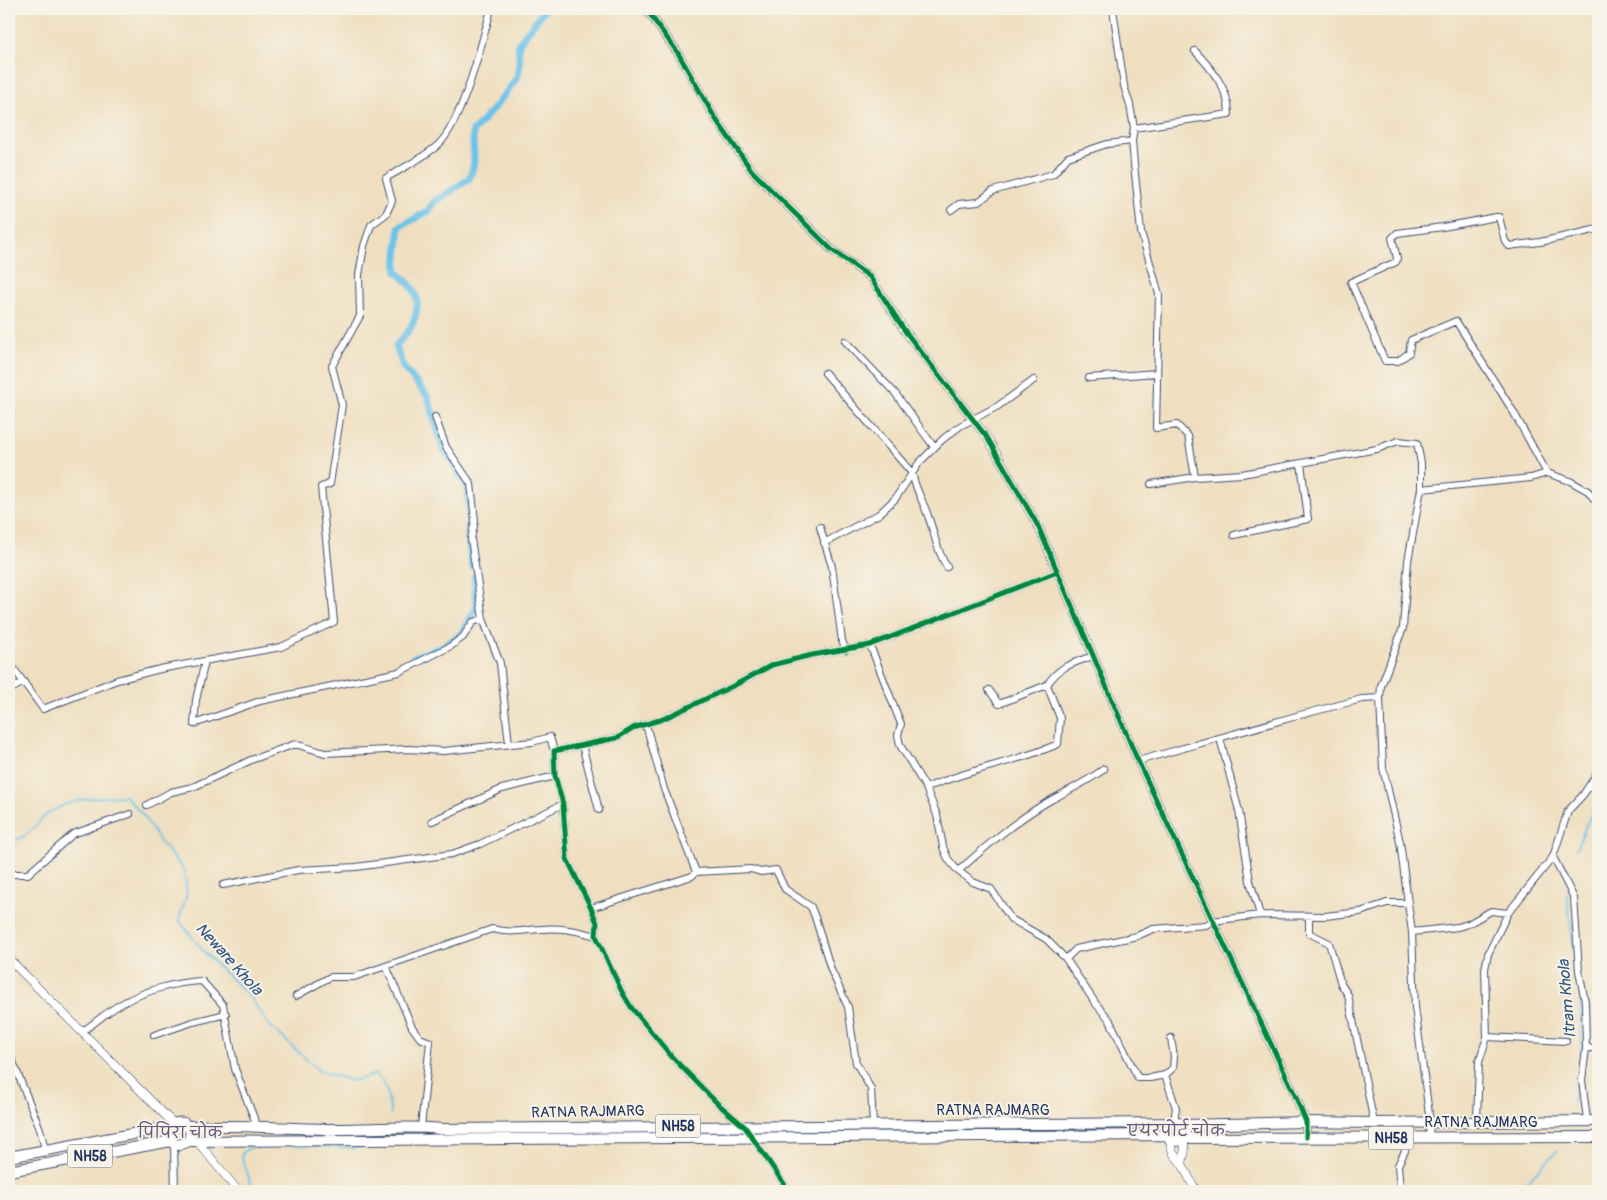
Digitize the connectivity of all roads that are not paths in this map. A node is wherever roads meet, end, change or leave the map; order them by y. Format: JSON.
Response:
{"nodes":[{"id":1,"x":491,"y":9,"type":"edge"},
{"id":2,"x":646,"y":9,"type":"edge"},
{"id":3,"x":1113,"y":9,"type":"edge"},
{"id":4,"x":1195,"y":51,"type":"dead end"},
{"id":5,"x":1134,"y":128,"type":"junction"},
{"id":6,"x":1132,"y":141,"type":"junction"},
{"id":7,"x":951,"y":210,"type":"dead end"},
{"id":8,"x":1598,"y":229,"type":"edge"},
{"id":9,"x":845,"y":341,"type":"dead end"},
{"id":10,"x":825,"y":372,"type":"dead end"},
{"id":11,"x":1157,"y":373,"type":"junction"},
{"id":12,"x":1089,"y":378,"type":"dead end"},
{"id":13,"x":1034,"y":380,"type":"dead end"},
{"id":14,"x":435,"y":417,"type":"dead end"},
{"id":15,"x":973,"y":418,"type":"junction"},
{"id":16,"x":934,"y":447,"type":"junction"},
{"id":17,"x":1301,"y":463,"type":"junction"},
{"id":18,"x":912,"y":473,"type":"junction"},
{"id":19,"x":1547,"y":473,"type":"junction"},
{"id":20,"x":1194,"y":477,"type":"junction"},
{"id":21,"x":1151,"y":484,"type":"dead end"},
{"id":22,"x":1421,"y":490,"type":"junction"},
{"id":23,"x":1598,"y":504,"type":"edge"},
{"id":24,"x":820,"y":527,"type":"dead end"},
{"id":25,"x":1234,"y":535,"type":"dead end"},
{"id":26,"x":824,"y":542,"type":"junction"},
{"id":27,"x":947,"y":567,"type":"dead end"},
{"id":28,"x":1057,"y":572,"type":"junction"},
{"id":29,"x":483,"y":619,"type":"junction"},
{"id":30,"x":870,"y":645,"type":"junction"},
{"id":31,"x":846,"y":650,"type":"junction"},
{"id":32,"x":1093,"y":656,"type":"junction"},
{"id":33,"x":205,"y":661,"type":"junction"},
{"id":34,"x":9,"y":662,"type":"edge"},
{"id":35,"x":24,"y":682,"type":"junction"},
{"id":36,"x":1047,"y":685,"type":"junction"},
{"id":37,"x":9,"y":690,"type":"edge"},
{"id":38,"x":990,"y":690,"type":"dead end"},
{"id":39,"x":1380,"y":698,"type":"junction"},
{"id":40,"x":646,"y":725,"type":"junction"},
{"id":41,"x":1220,"y":738,"type":"junction"},
{"id":42,"x":509,"y":744,"type":"junction"},
{"id":43,"x":582,"y":745,"type":"junction"},
{"id":44,"x":554,"y":751,"type":"junction"},
{"id":45,"x":1138,"y":761,"type":"junction"},
{"id":46,"x":1104,"y":769,"type":"dead end"},
{"id":47,"x":1598,"y":772,"type":"edge"},
{"id":48,"x":555,"y":776,"type":"junction"},
{"id":49,"x":926,"y":788,"type":"junction"},
{"id":50,"x":563,"y":804,"type":"junction"},
{"id":51,"x":147,"y":805,"type":"dead end"},
{"id":52,"x":599,"y":810,"type":"dead end"},
{"id":53,"x":130,"y":814,"type":"dead end"},
{"id":54,"x":432,"y":821,"type":"dead end"},
{"id":55,"x":1553,"y":857,"type":"junction"},
{"id":56,"x":958,"y":871,"type":"junction"},
{"id":57,"x":696,"y":872,"type":"junction"},
{"id":58,"x":9,"y":874,"type":"edge"},
{"id":59,"x":223,"y":885,"type":"dead end"},
{"id":60,"x":1408,"y":903,"type":"junction"},
{"id":61,"x":591,"y":908,"type":"junction"},
{"id":62,"x":1508,"y":912,"type":"junction"},
{"id":63,"x":1260,"y":915,"type":"junction"},
{"id":64,"x":1309,"y":916,"type":"junction"},
{"id":65,"x":1212,"y":921,"type":"junction"},
{"id":66,"x":1412,"y":932,"type":"junction"},
{"id":67,"x":596,"y":936,"type":"junction"},
{"id":68,"x":9,"y":959,"type":"edge"},
{"id":69,"x":1066,"y":959,"type":"junction"},
{"id":70,"x":386,"y":966,"type":"junction"},
{"id":71,"x":296,"y":996,"type":"dead end"},
{"id":72,"x":226,"y":1014,"type":"junction"},
{"id":73,"x":83,"y":1031,"type":"junction"},
{"id":74,"x":154,"y":1035,"type":"dead end"},
{"id":75,"x":1487,"y":1037,"type":"junction"},
{"id":76,"x":1171,"y":1038,"type":"dead end"},
{"id":77,"x":1566,"y":1041,"type":"dead end"},
{"id":78,"x":1586,"y":1048,"type":"junction"},
{"id":79,"x":1598,"y":1048,"type":"edge"},
{"id":80,"x":9,"y":1052,"type":"edge"},
{"id":81,"x":1165,"y":1075,"type":"junction"},
{"id":82,"x":1587,"y":1120,"type":"junction"},
{"id":83,"x":1598,"y":1120,"type":"edge"},
{"id":84,"x":1524,"y":1121,"type":"junction"},
{"id":85,"x":1306,"y":1122,"type":"junction"},
{"id":86,"x":1430,"y":1122,"type":"junction"},
{"id":87,"x":1478,"y":1122,"type":"junction"},
{"id":88,"x":1175,"y":1123,"type":"junction"},
{"id":89,"x":1374,"y":1124,"type":"junction"},
{"id":90,"x":873,"y":1125,"type":"junction"},
{"id":91,"x":172,"y":1126,"type":"junction"},
{"id":92,"x":188,"y":1126,"type":"junction"},
{"id":93,"x":257,"y":1126,"type":"junction"},
{"id":94,"x":421,"y":1127,"type":"junction"},
{"id":95,"x":745,"y":1127,"type":"junction"},
{"id":96,"x":1598,"y":1136,"type":"edge"},
{"id":97,"x":1167,"y":1137,"type":"junction"},
{"id":98,"x":1306,"y":1137,"type":"junction"},
{"id":99,"x":1407,"y":1137,"type":"junction"},
{"id":100,"x":1429,"y":1137,"type":"junction"},
{"id":101,"x":1523,"y":1137,"type":"junction"},
{"id":102,"x":753,"y":1138,"type":"junction"},
{"id":103,"x":1183,"y":1138,"type":"junction"},
{"id":104,"x":193,"y":1141,"type":"junction"},
{"id":105,"x":172,"y":1142,"type":"junction"},
{"id":106,"x":46,"y":1149,"type":"junction"},
{"id":107,"x":9,"y":1157,"type":"edge"},
{"id":108,"x":1182,"y":1164,"type":"junction"},
{"id":109,"x":9,"y":1170,"type":"edge"},
{"id":110,"x":175,"y":1191,"type":"edge"},
{"id":111,"x":238,"y":1191,"type":"edge"},
{"id":112,"x":789,"y":1191,"type":"edge"},
{"id":113,"x":1196,"y":1191,"type":"edge"},
{"id":114,"x":1400,"y":1191,"type":"edge"}],
"edges":[{"from":1,"to":33,"type":"street"},
{"from":2,"to":15,"type":"street"},
{"from":3,"to":5,"type":"street"},
{"from":4,"to":5,"type":"street"},
{"from":5,"to":6,"type":"street"},
{"from":6,"to":7,"type":"street"},
{"from":6,"to":11,"type":"street"},
{"from":8,"to":19,"type":"street"},
{"from":9,"to":16,"type":"street"},
{"from":10,"to":18,"type":"street"},
{"from":11,"to":12,"type":"street"},
{"from":11,"to":20,"type":"street"},
{"from":13,"to":15,"type":"street"},
{"from":14,"to":29,"type":"street"},
{"from":15,"to":16,"type":"street"},
{"from":15,"to":28,"type":"street"},
{"from":16,"to":18,"type":"street"},
{"from":17,"to":20,"type":"street"},
{"from":17,"to":22,"type":"street"},
{"from":17,"to":25,"type":"street"},
{"from":18,"to":26,"type":"street"},
{"from":18,"to":27,"type":"street"},
{"from":19,"to":22,"type":"street"},
{"from":19,"to":23,"type":"street"},
{"from":20,"to":21,"type":"street"},
{"from":22,"to":39,"type":"street"},
{"from":24,"to":26,"type":"street"},
{"from":26,"to":31,"type":"street"},
{"from":28,"to":30,"type":"street"},
{"from":28,"to":32,"type":"street"},
{"from":29,"to":33,"type":"street"},
{"from":29,"to":42,"type":"street"},
{"from":30,"to":31,"type":"street"},
{"from":30,"to":49,"type":"street"},
{"from":31,"to":40,"type":"street"},
{"from":32,"to":36,"type":"street"},
{"from":32,"to":45,"type":"street"},
{"from":33,"to":35,"type":"street"},
{"from":34,"to":35,"type":"street"},
{"from":35,"to":37,"type":"street"},
{"from":36,"to":38,"type":"street"},
{"from":36,"to":49,"type":"street"},
{"from":39,"to":41,"type":"street"},
{"from":39,"to":60,"type":"street"},
{"from":40,"to":43,"type":"street"},
{"from":40,"to":57,"type":"street"},
{"from":41,"to":45,"type":"street"},
{"from":41,"to":63,"type":"street"},
{"from":42,"to":44,"type":"street"},
{"from":42,"to":51,"type":"street"},
{"from":43,"to":44,"type":"street"},
{"from":43,"to":52,"type":"street"},
{"from":44,"to":48,"type":"street"},
{"from":45,"to":65,"type":"street"},
{"from":46,"to":56,"type":"street"},
{"from":47,"to":55,"type":"street"},
{"from":48,"to":50,"type":"street"},
{"from":48,"to":54,"type":"street"},
{"from":49,"to":56,"type":"street"},
{"from":50,"to":59,"type":"street"},
{"from":50,"to":61,"type":"street"},
{"from":53,"to":58,"type":"street"},
{"from":55,"to":62,"type":"street"},
{"from":55,"to":78,"type":"street"},
{"from":56,"to":69,"type":"street"},
{"from":57,"to":61,"type":"street"},
{"from":57,"to":90,"type":"street"},
{"from":60,"to":64,"type":"street"},
{"from":60,"to":66,"type":"street"},
{"from":61,"to":67,"type":"street"},
{"from":62,"to":66,"type":"street"},
{"from":62,"to":75,"type":"street"},
{"from":63,"to":64,"type":"street"},
{"from":63,"to":65,"type":"street"},
{"from":64,"to":89,"type":"street"},
{"from":65,"to":69,"type":"street"},
{"from":65,"to":85,"type":"street"},
{"from":66,"to":86,"type":"street"},
{"from":67,"to":70,"type":"street"},
{"from":67,"to":95,"type":"street"},
{"from":68,"to":73,"type":"street"},
{"from":69,"to":81,"type":"street"},
{"from":70,"to":71,"type":"street"},
{"from":70,"to":94,"type":"street"},
{"from":72,"to":73,"type":"street"},
{"from":72,"to":74,"type":"street"},
{"from":72,"to":93,"type":"street"},
{"from":73,"to":91,"type":"street"},
{"from":75,"to":77,"type":"street"},
{"from":75,"to":87,"type":"street"},
{"from":76,"to":81,"type":"street"},
{"from":78,"to":79,"type":"street"},
{"from":78,"to":82,"type":"street"},
{"from":80,"to":106,"type":"street"},
{"from":81,"to":88,"type":"street"},
{"from":82,"to":83,"type":"main road","name":"RATNA RAJMARG","number":"NH58"},
{"from":82,"to":84,"type":"main road","name":"RATNA RAJMARG","number":"NH58"},
{"from":84,"to":87,"type":"main road","name":"RATNA RAJMARG","number":"NH58"},
{"from":84,"to":101,"type":"main road"},
{"from":85,"to":88,"type":"main road","name":"RATNA RAJMARG","number":"NH58"},
{"from":85,"to":89,"type":"main road","name":"RATNA RAJMARG","number":"NH58"},
{"from":85,"to":98,"type":"street"},
{"from":86,"to":87,"type":"main road","name":"RATNA RAJMARG","number":"NH58"},
{"from":86,"to":89,"type":"main road","name":"RATNA RAJMARG","number":"NH58"},
{"from":86,"to":100,"type":"street"},
{"from":88,"to":90,"type":"main road","name":"RATNA RAJMARG","number":"NH58"},
{"from":88,"to":97,"type":"main road"},
{"from":88,"to":103,"type":"main road"},
{"from":90,"to":95,"type":"main road","name":"RATNA RAJMARG","number":"NH58"},
{"from":91,"to":92,"type":"main road","name":"RATNA RAJMARG","number":"NH58"},
{"from":91,"to":105,"type":"main road"},
{"from":91,"to":106,"type":"main road","name":"RATNA RAJMARG","number":"NH58"},
{"from":92,"to":93,"type":"main road","name":"RATNA RAJMARG","number":"NH58"},
{"from":92,"to":104,"type":"main road"},
{"from":93,"to":94,"type":"main road","name":"RATNA RAJMARG","number":"NH58"},
{"from":94,"to":95,"type":"main road","name":"RATNA RAJMARG","number":"NH58"},
{"from":95,"to":102,"type":"street"},
{"from":96,"to":101,"type":"main road","name":"RATNA RAJMARG","number":"NH58"},
{"from":97,"to":102,"type":"main road","name":"RATNA RAJMARG","number":"NH58"},
{"from":97,"to":103,"type":"main road","name":"RATNA RAJMARG","number":"NH58"},
{"from":97,"to":108,"type":"street"},
{"from":98,"to":99,"type":"main road","name":"RATNA RAJMARG","number":"NH58"},
{"from":98,"to":103,"type":"main road","name":"RATNA RAJMARG","number":"NH58"},
{"from":99,"to":100,"type":"main road","name":"RATNA RAJMARG","number":"NH58"},
{"from":99,"to":114,"type":"street"},
{"from":100,"to":101,"type":"main road","name":"RATNA RAJMARG","number":"NH58"},
{"from":102,"to":104,"type":"main road","name":"RATNA RAJMARG","number":"NH58"},
{"from":102,"to":112,"type":"street"},
{"from":103,"to":108,"type":"street"},
{"from":104,"to":105,"type":"main road","name":"RATNA RAJMARG","number":"NH58"},
{"from":104,"to":111,"type":"street"},
{"from":105,"to":109,"type":"main road","name":"RATNA RAJMARG","number":"NH58"},
{"from":105,"to":110,"type":"street"},
{"from":106,"to":107,"type":"main road","name":"RATNA RAJMARG","number":"NH58"},
{"from":108,"to":113,"type":"street"}]}
